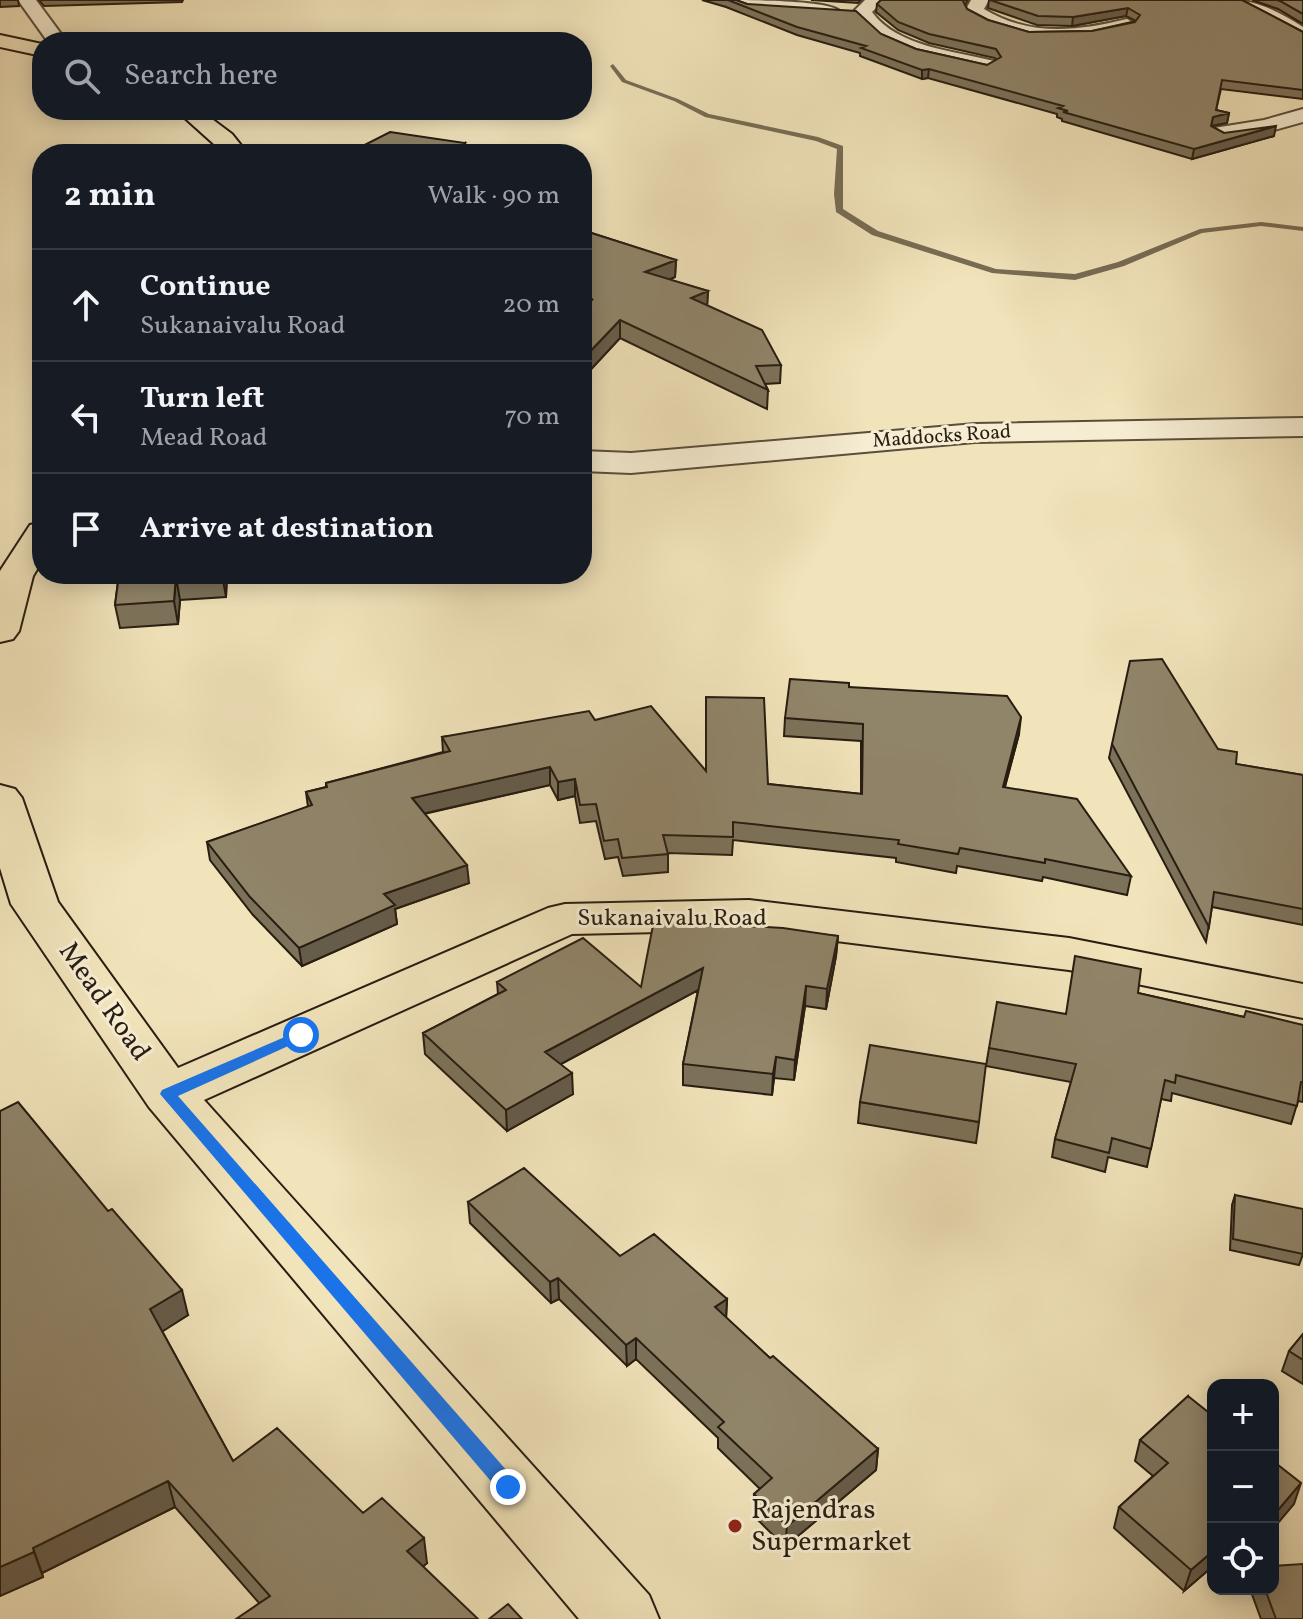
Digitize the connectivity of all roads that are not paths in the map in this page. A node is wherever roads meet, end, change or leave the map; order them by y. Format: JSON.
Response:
{"nodes":[{"id":1,"x":27,"y":0,"type":"edge"},
{"id":2,"x":980,"y":0,"type":"edge"},
{"id":3,"x":1238,"y":0,"type":"edge"},
{"id":4,"x":732,"y":1,"type":"edge"},
{"id":5,"x":869,"y":5,"type":"edge"},
{"id":6,"x":1127,"y":24,"type":"edge"},
{"id":7,"x":1299,"y":29,"type":"edge"},
{"id":8,"x":51,"y":32,"type":"edge"},
{"id":9,"x":0,"y":41,"type":"edge"},
{"id":10,"x":32,"y":48,"type":"edge"},
{"id":11,"x":987,"y":65,"type":"edge"},
{"id":12,"x":1303,"y":115,"type":"edge"},
{"id":13,"x":200,"y":120,"type":"edge"},
{"id":14,"x":1222,"y":133,"type":"edge"},
{"id":15,"x":228,"y":144,"type":"edge"},
{"id":16,"x":1303,"y":427,"type":"edge"},
{"id":17,"x":592,"y":461,"type":"edge"},
{"id":18,"x":32,"y":548,"type":"edge"},
{"id":19,"x":0,"y":631,"type":"edge"},
{"id":20,"x":0,"y":798,"type":"edge"},
{"id":21,"x":1303,"y":1001,"type":"edge"},
{"id":22,"x":168,"y":1094,"type":"junction"},
{"id":23,"x":624,"y":1619,"type":"edge"}],
"edges":[{"from":1,"to":8,"type":"street"},
{"from":2,"to":6,"type":"street"},
{"from":3,"to":7,"type":"street"},
{"from":4,"to":5,"type":"street"},
{"from":5,"to":11,"type":"street"},
{"from":9,"to":10,"type":"main road"},
{"from":12,"to":14,"type":"street"},
{"from":13,"to":15,"type":"main road"},
{"from":16,"to":17,"type":"street","name":"Maddocks Road"},
{"from":18,"to":19,"type":"main road"},
{"from":20,"to":22,"type":"main road","name":"Mead Road"},
{"from":21,"to":22,"type":"main road","name":"Sukanaivalu Road"},
{"from":22,"to":23,"type":"main road","name":"Mead Road"}]}
